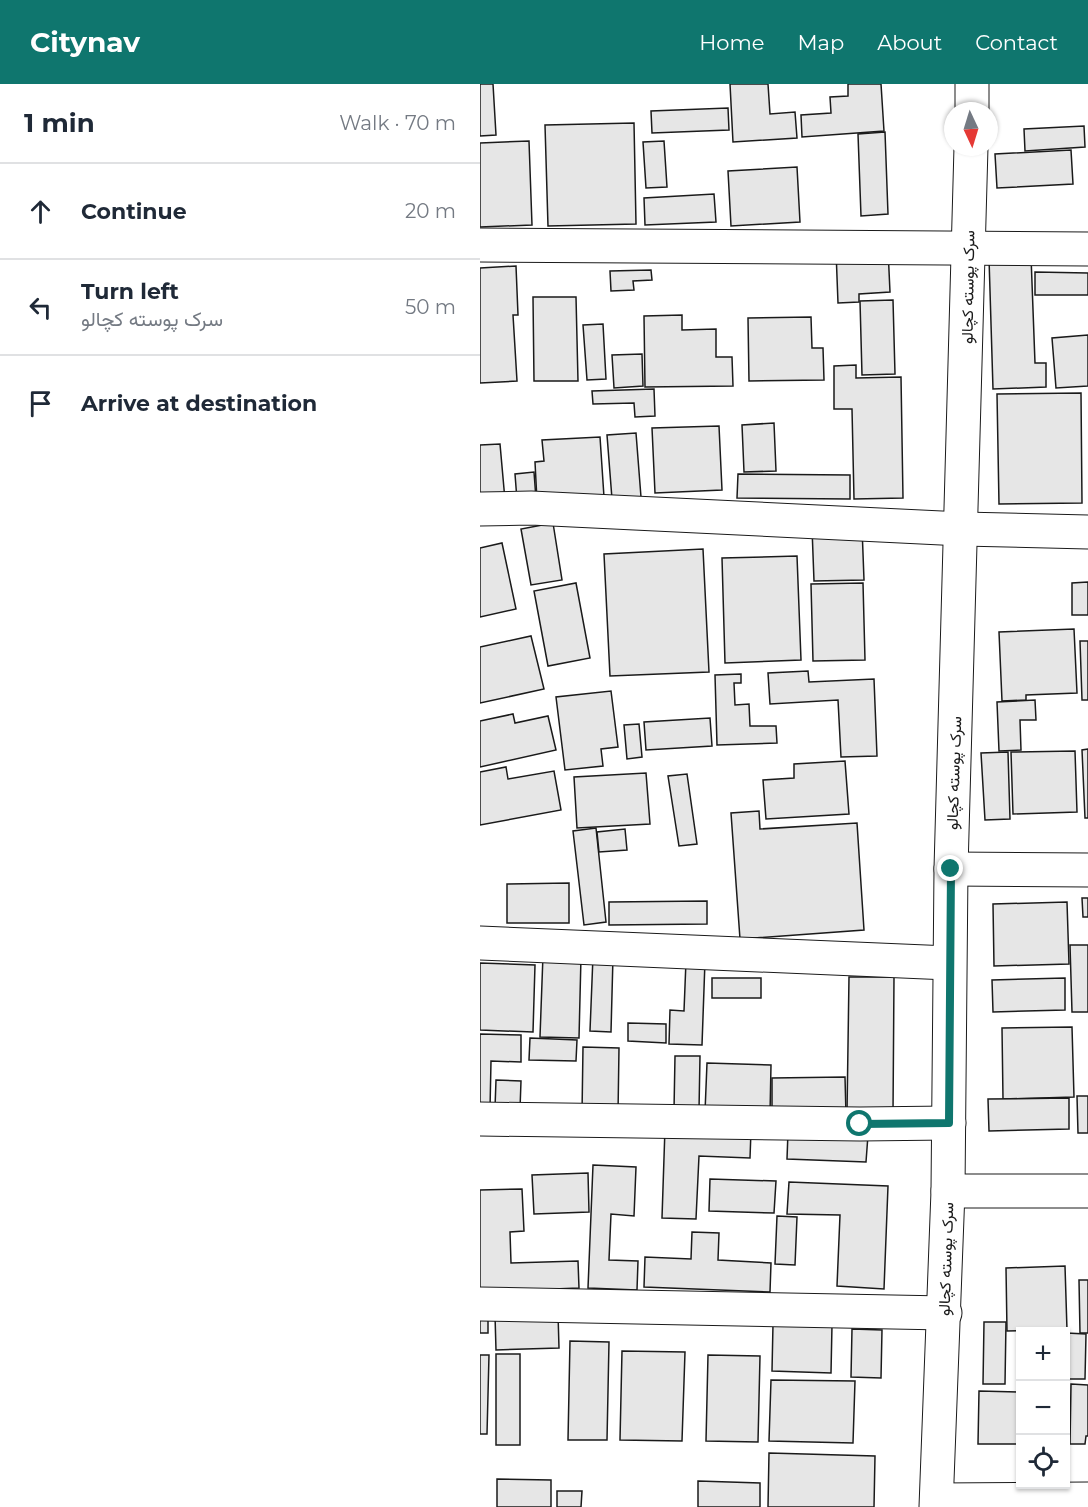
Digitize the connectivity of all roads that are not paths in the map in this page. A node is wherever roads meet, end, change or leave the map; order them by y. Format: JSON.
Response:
{"nodes":[{"id":1,"x":972,"y":84,"type":"edge"},
{"id":2,"x":972,"y":102,"type":"edge"},
{"id":3,"x":971,"y":156,"type":"edge"},
{"id":4,"x":480,"y":245,"type":"edge"},
{"id":5,"x":969,"y":249,"type":"junction"},
{"id":6,"x":1088,"y":249,"type":"edge"},
{"id":7,"x":480,"y":509,"type":"edge"},
{"id":8,"x":962,"y":529,"type":"junction"},
{"id":9,"x":1088,"y":532,"type":"edge"},
{"id":10,"x":951,"y":869,"type":"junction"},
{"id":11,"x":1088,"y":870,"type":"edge"},
{"id":12,"x":480,"y":943,"type":"edge"},
{"id":13,"x":950,"y":963,"type":"junction"},
{"id":14,"x":480,"y":1119,"type":"edge"},
{"id":15,"x":949,"y":1123,"type":"junction"},
{"id":16,"x":948,"y":1191,"type":"junction"},
{"id":17,"x":1088,"y":1191,"type":"edge"},
{"id":18,"x":480,"y":1304,"type":"edge"},
{"id":19,"x":945,"y":1313,"type":"junction"},
{"id":20,"x":1088,"y":1499,"type":"edge"},
{"id":21,"x":937,"y":1503,"type":"edge"}],
"edges":[{"from":1,"to":2,"type":"street"},
{"from":3,"to":5,"type":"street","name":"سرک پوسته کچالو"},
{"from":4,"to":5,"type":"street"},
{"from":5,"to":6,"type":"street"},
{"from":5,"to":8,"type":"street","name":"سرک پوسته کچالو"},
{"from":7,"to":8,"type":"street"},
{"from":8,"to":9,"type":"street"},
{"from":8,"to":10,"type":"street","name":"سرک پوسته کچالو"},
{"from":10,"to":11,"type":"street"},
{"from":10,"to":13,"type":"street","name":"سرک پوسته کچالو"},
{"from":12,"to":13,"type":"street"},
{"from":13,"to":15,"type":"street","name":"سرک پوسته کچالو"},
{"from":14,"to":15,"type":"street"},
{"from":15,"to":16,"type":"street","name":"سرک پوسته کچالو"},
{"from":16,"to":17,"type":"street"},
{"from":16,"to":19,"type":"street","name":"سرک پوسته کچالو"},
{"from":18,"to":19,"type":"street"},
{"from":19,"to":21,"type":"street","name":"سرک پوسته کچالو"},
{"from":20,"to":21,"type":"street"}]}
